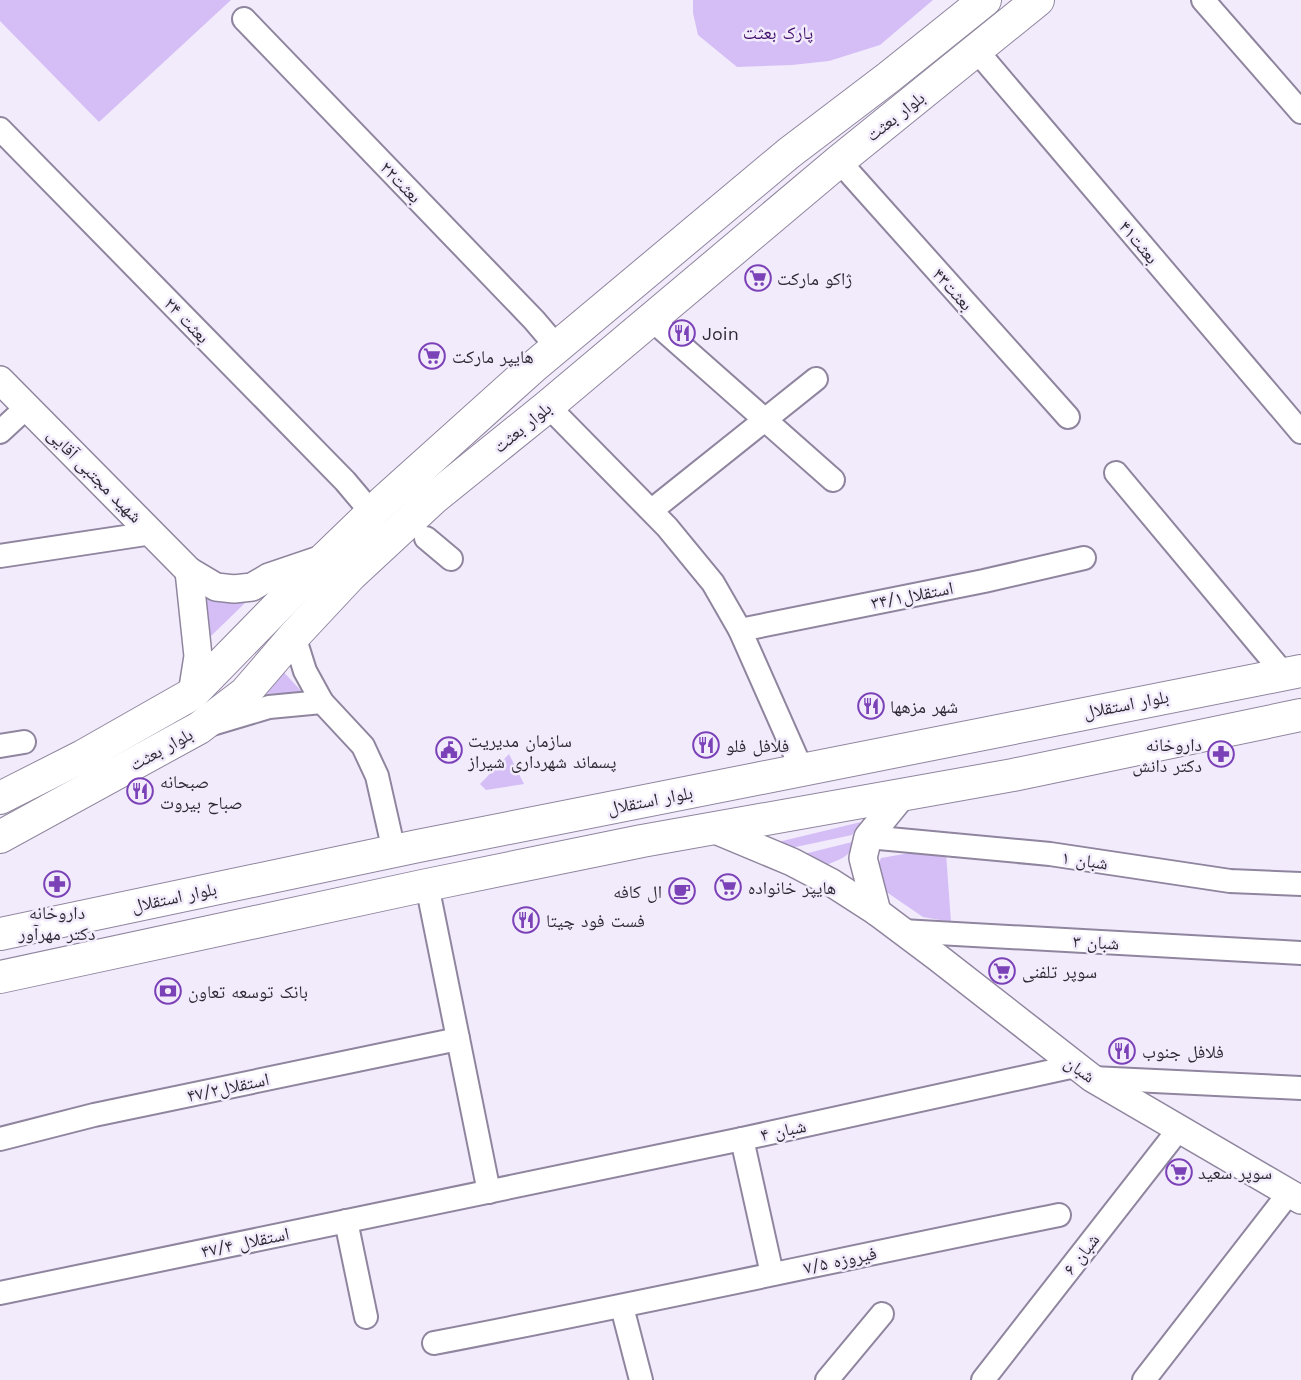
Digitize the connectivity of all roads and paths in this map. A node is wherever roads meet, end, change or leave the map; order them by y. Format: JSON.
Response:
{"nodes":[{"id":1,"x":985,"y":0,"type":"edge"},
{"id":2,"x":1038,"y":0,"type":"edge"},
{"id":3,"x":1203,"y":0,"type":"edge"},
{"id":4,"x":244,"y":19,"type":"dead end"},
{"id":5,"x":976,"y":51,"type":"junction"},
{"id":6,"x":1301,"y":112,"type":"edge"},
{"id":7,"x":0,"y":129,"type":"edge"},
{"id":8,"x":838,"y":161,"type":"junction"},
{"id":9,"x":651,"y":319,"type":"junction"},
{"id":10,"x":556,"y":347,"type":"junction"},
{"id":11,"x":816,"y":379,"type":"dead end"},
{"id":12,"x":0,"y":380,"type":"edge"},
{"id":13,"x":548,"y":406,"type":"junction"},
{"id":14,"x":27,"y":407,"type":"junction"},
{"id":15,"x":1068,"y":417,"type":"dead end"},
{"id":16,"x":766,"y":420,"type":"junction"},
{"id":17,"x":0,"y":432,"type":"edge"},
{"id":18,"x":1301,"y":432,"type":"edge"},
{"id":19,"x":1116,"y":473,"type":"dead end"},
{"id":20,"x":833,"y":480,"type":"dead end"},
{"id":21,"x":652,"y":510,"type":"junction"},
{"id":22,"x":372,"y":513,"type":"junction"},
{"id":23,"x":152,"y":533,"type":"junction"},
{"id":24,"x":426,"y":538,"type":"dead end"},
{"id":25,"x":0,"y":556,"type":"edge"},
{"id":26,"x":325,"y":558,"type":"junction"},
{"id":27,"x":1084,"y":558,"type":"dead end"},
{"id":28,"x":451,"y":559,"type":"dead end"},
{"id":29,"x":189,"y":571,"type":"junction"},
{"id":30,"x":740,"y":630,"type":"junction"},
{"id":31,"x":294,"y":636,"type":"junction"},
{"id":32,"x":1292,"y":672,"type":"edge"},
{"id":33,"x":1185,"y":692,"type":"junction"},
{"id":34,"x":192,"y":694,"type":"junction"},
{"id":35,"x":322,"y":702,"type":"junction"},
{"id":36,"x":1301,"y":715,"type":"edge"},
{"id":37,"x":199,"y":728,"type":"junction"},
{"id":38,"x":1190,"y":738,"type":"junction"},
{"id":39,"x":24,"y":742,"type":"dead end"},
{"id":40,"x":0,"y":746,"type":"edge"},
{"id":41,"x":802,"y":770,"type":"junction"},
{"id":42,"x":904,"y":793,"type":"junction"},
{"id":43,"x":0,"y":798,"type":"edge"},
{"id":44,"x":567,"y":816,"type":"junction"},
{"id":45,"x":713,"y":829,"type":"junction"},
{"id":46,"x":0,"y":837,"type":"edge"},
{"id":47,"x":868,"y":837,"type":"junction"},
{"id":48,"x":393,"y":851,"type":"junction"},
{"id":49,"x":575,"y":855,"type":"junction"},
{"id":50,"x":1301,"y":884,"type":"edge"},
{"id":51,"x":427,"y":885,"type":"junction"},
{"id":52,"x":877,"y":912,"type":"junction"},
{"id":53,"x":902,"y":931,"type":"junction"},
{"id":54,"x":0,"y":934,"type":"edge"},
{"id":55,"x":1295,"y":953,"type":"edge"},
{"id":56,"x":0,"y":977,"type":"edge"},
{"id":57,"x":458,"y":1038,"type":"junction"},
{"id":58,"x":1084,"y":1072,"type":"junction"},
{"id":59,"x":1301,"y":1088,"type":"edge"},
{"id":60,"x":1179,"y":1129,"type":"junction"},
{"id":61,"x":0,"y":1139,"type":"edge"},
{"id":62,"x":742,"y":1139,"type":"junction"},
{"id":63,"x":489,"y":1192,"type":"junction"},
{"id":64,"x":1295,"y":1197,"type":"edge"},
{"id":65,"x":1059,"y":1215,"type":"dead end"},
{"id":66,"x":346,"y":1221,"type":"junction"},
{"id":67,"x":772,"y":1274,"type":"junction"},
{"id":68,"x":0,"y":1293,"type":"edge"},
{"id":69,"x":622,"y":1307,"type":"junction"},
{"id":70,"x":882,"y":1314,"type":"dead end"},
{"id":71,"x":366,"y":1317,"type":"dead end"},
{"id":72,"x":434,"y":1343,"type":"dead end"},
{"id":73,"x":829,"y":1379,"type":"edge"},
{"id":74,"x":641,"y":1380,"type":"edge"},
{"id":75,"x":983,"y":1380,"type":"edge"},
{"id":76,"x":1144,"y":1380,"type":"edge"}],
"edges":[{"from":1,"to":10,"type":"main road","name":"بلوار بعثت"},
{"from":2,"to":5,"type":"main road","name":"بلوار بعثت"},
{"from":3,"to":6,"type":"street"},
{"from":4,"to":10,"type":"street","name":"بعثت۲۲"},
{"from":5,"to":8,"type":"main road","name":"بلوار بعثت"},
{"from":5,"to":18,"type":"street","name":"بعثت۴۱"},
{"from":7,"to":22,"type":"street","name":"بعثت ۲۴"},
{"from":8,"to":9,"type":"main road","name":"بلوار بعثت"},
{"from":8,"to":15,"type":"street","name":"بعثت۴۳"},
{"from":9,"to":13,"type":"main road","name":"بلوار بعثت"},
{"from":9,"to":16,"type":"street"},
{"from":10,"to":22,"type":"main road","name":"بلوار بعثت"},
{"from":11,"to":16,"type":"street"},
{"from":12,"to":14,"type":"street","name":"شهید مجتبی آقایی"},
{"from":13,"to":21,"type":"street"},
{"from":13,"to":31,"type":"main road","name":"بلوار بعثت"},
{"from":14,"to":17,"type":"street"},
{"from":14,"to":23,"type":"street","name":"شهید مجتبی آقایی"},
{"from":16,"to":20,"type":"street"},
{"from":16,"to":21,"type":"street"},
{"from":19,"to":32,"type":"street"},
{"from":21,"to":30,"type":"street"},
{"from":22,"to":26,"type":"main road","name":"بلوار بعثت"},
{"from":23,"to":25,"type":"street"},
{"from":23,"to":29,"type":"street","name":"شهید مجتبی آقایی"},
{"from":24,"to":28,"type":"street"},
{"from":26,"to":29,"type":"street","name":"شهید مجتبی آقایی"},
{"from":26,"to":34,"type":"main road","name":"بلوار بعثت"},
{"from":27,"to":30,"type":"street","name":"استقلال۳۴/۱"},
{"from":29,"to":34,"type":"street"},
{"from":30,"to":41,"type":"street"},
{"from":31,"to":35,"type":"street"},
{"from":31,"to":37,"type":"main road","name":"بلوار بعثت"},
{"from":32,"to":33,"type":"main road","name":"بلوار استقلال"},
{"from":33,"to":38,"type":"main road"},
{"from":33,"to":41,"type":"main road","name":"بلوار استقلال"},
{"from":34,"to":43,"type":"main road","name":"بلوار بعثت"},
{"from":35,"to":37,"type":"street"},
{"from":35,"to":48,"type":"street"},
{"from":36,"to":38,"type":"main road"},
{"from":37,"to":46,"type":"main road","name":"بلوار بعثت"},
{"from":38,"to":42,"type":"main road"},
{"from":39,"to":40,"type":"street"},
{"from":41,"to":44,"type":"main road","name":"بلوار استقلال"},
{"from":42,"to":45,"type":"main road"},
{"from":42,"to":47,"type":"street"},
{"from":44,"to":48,"type":"main road","name":"بلوار استقلال"},
{"from":44,"to":49,"type":"main road"},
{"from":45,"to":49,"type":"main road"},
{"from":45,"to":52,"type":"street","name":"شبان"},
{"from":47,"to":50,"type":"street","name":"۱ شبان"},
{"from":47,"to":52,"type":"street"},
{"from":48,"to":54,"type":"main road","name":"بلوار استقلال"},
{"from":49,"to":51,"type":"main road"},
{"from":51,"to":56,"type":"main road"},
{"from":51,"to":57,"type":"street"},
{"from":52,"to":53,"type":"street","name":"شبان"},
{"from":53,"to":55,"type":"street","name":"۳ شبان"},
{"from":53,"to":58,"type":"street","name":"شبان"},
{"from":57,"to":61,"type":"street","name":"استقلال۴۷/۲"},
{"from":57,"to":63,"type":"street"},
{"from":58,"to":59,"type":"street","name":"۴ شبان"},
{"from":58,"to":60,"type":"street","name":"شبان"},
{"from":58,"to":62,"type":"street","name":"۴ شبان"},
{"from":60,"to":64,"type":"street","name":"شبان"},
{"from":60,"to":75,"type":"street","name":"۶ شبان"},
{"from":62,"to":63,"type":"street","name":"۴ شبان"},
{"from":62,"to":67,"type":"street"},
{"from":63,"to":66,"type":"street","name":"۴۷/۴ استقلال"},
{"from":64,"to":76,"type":"street"},
{"from":65,"to":67,"type":"street","name":"۷/۵ فیروزه"},
{"from":66,"to":68,"type":"street","name":"۴۷/۴ استقلال"},
{"from":66,"to":71,"type":"street"},
{"from":67,"to":69,"type":"street","name":"۷/۵ فیروزه"},
{"from":69,"to":72,"type":"street","name":"۷/۵ فیروزه"},
{"from":69,"to":74,"type":"street"},
{"from":70,"to":73,"type":"street"}]}
